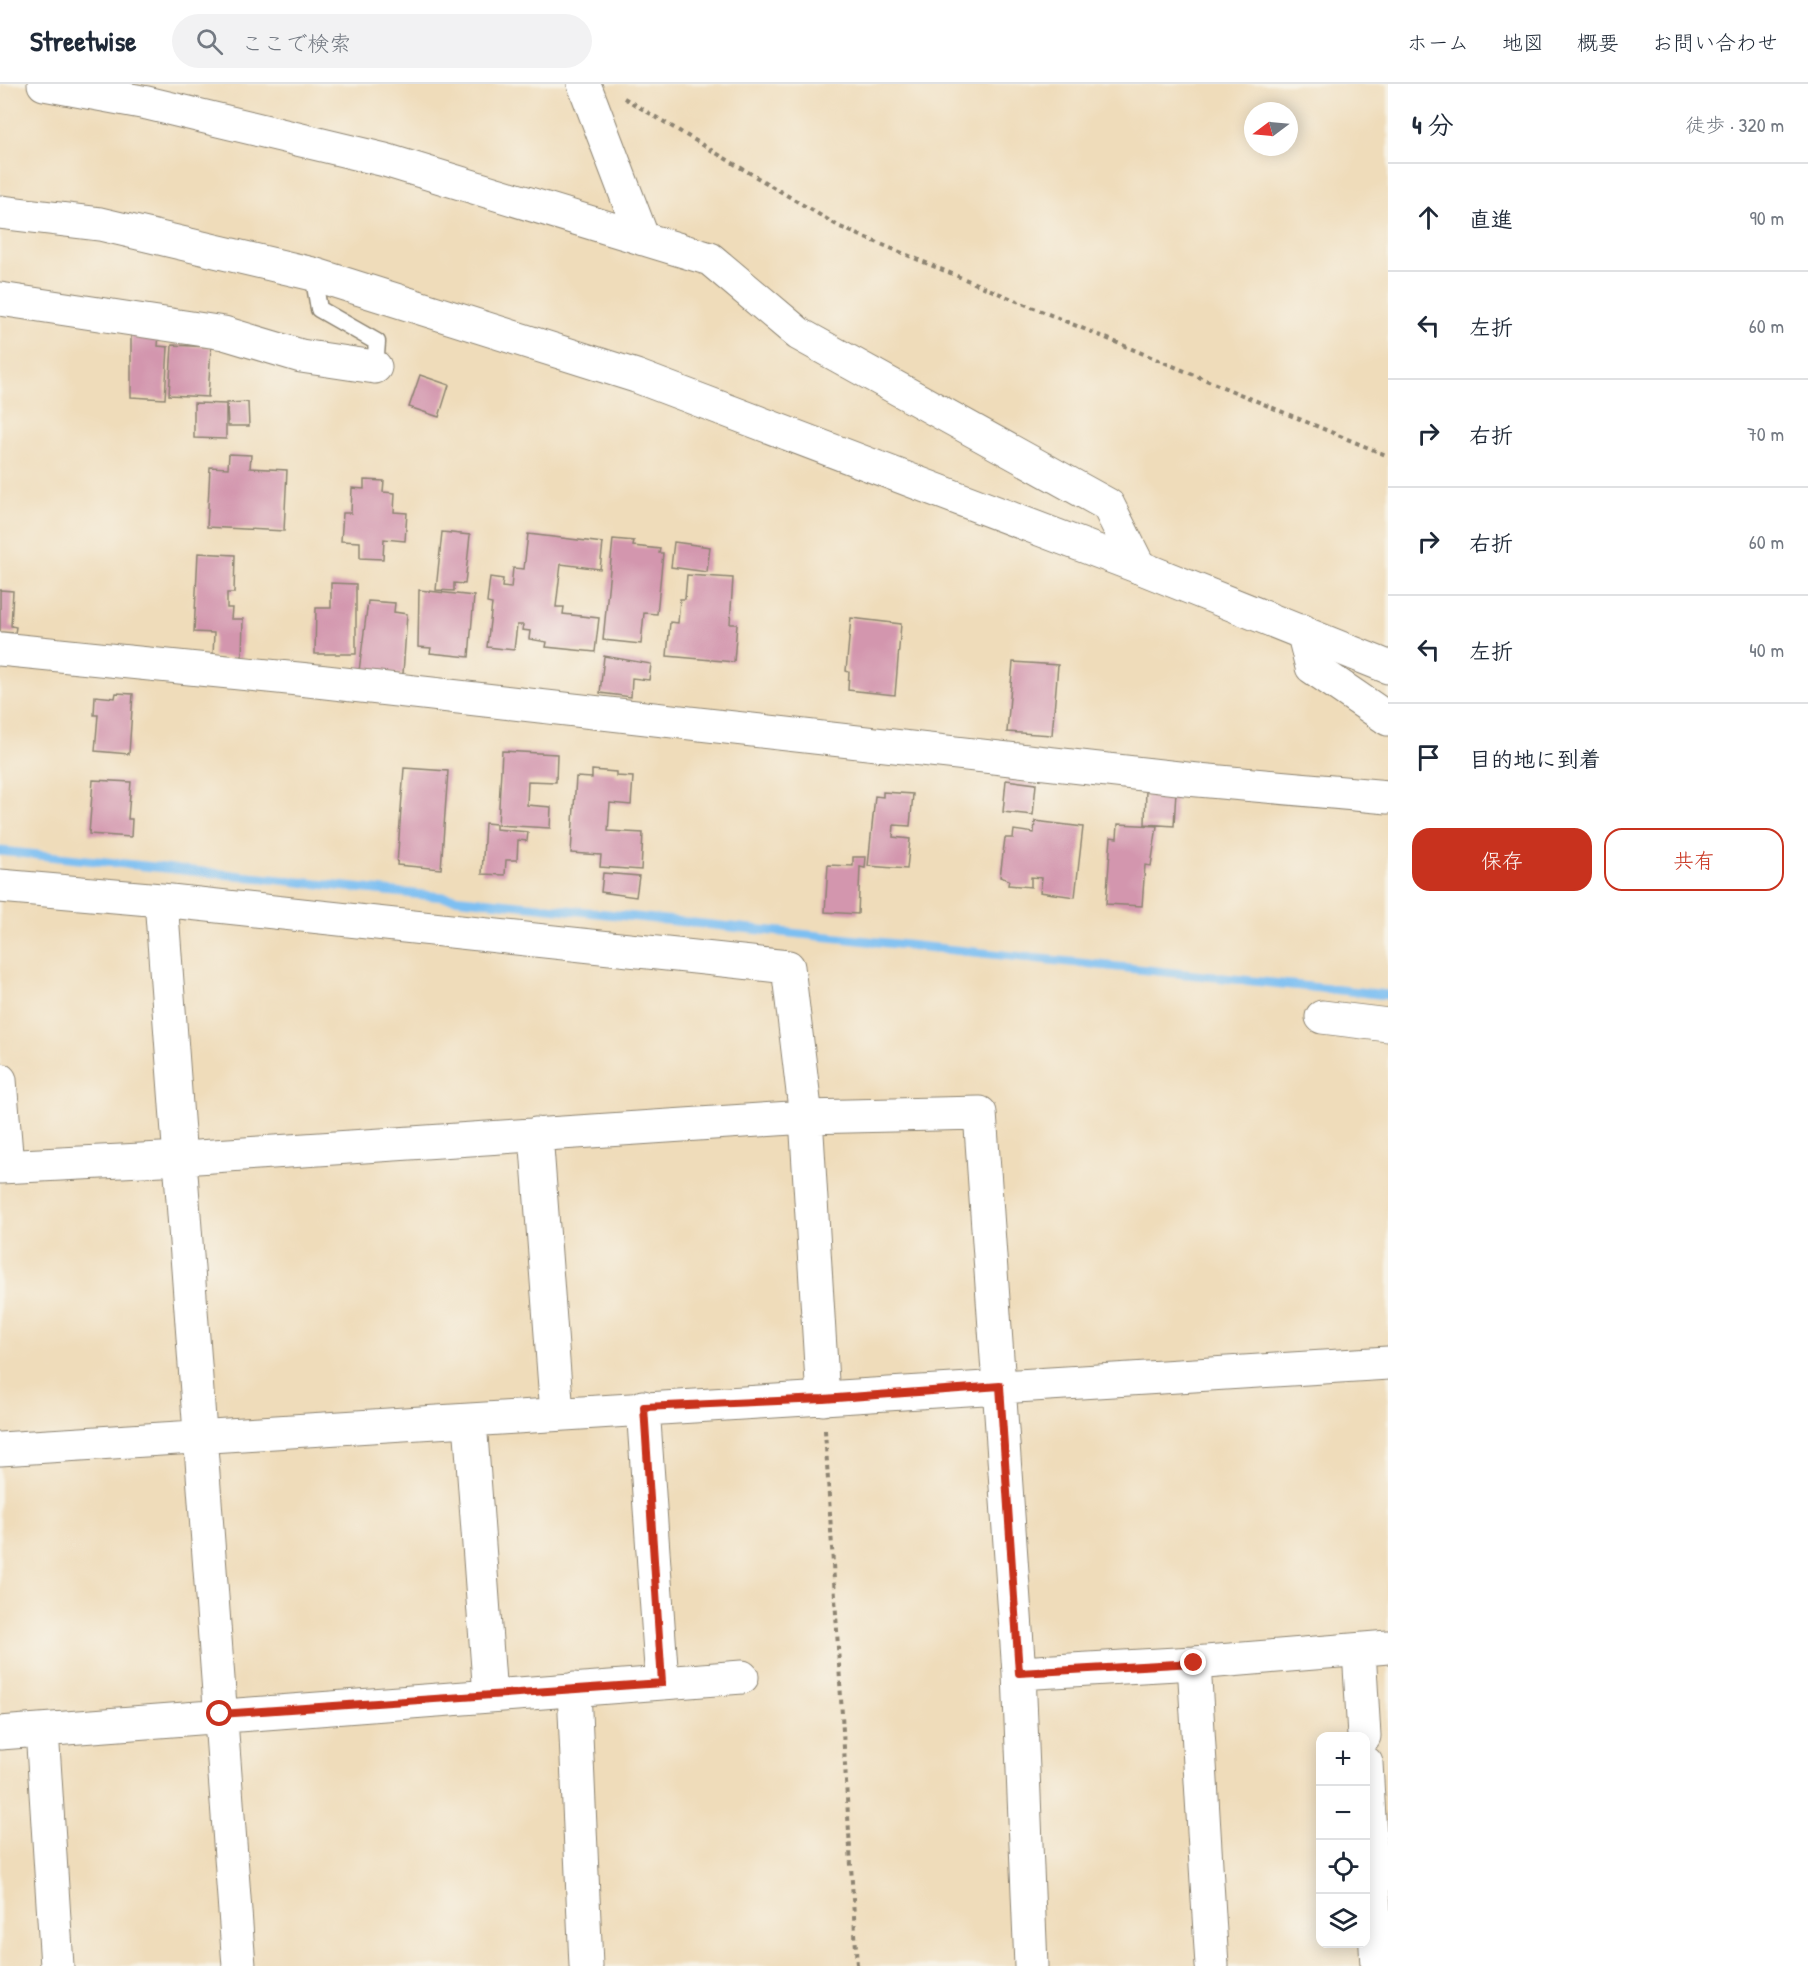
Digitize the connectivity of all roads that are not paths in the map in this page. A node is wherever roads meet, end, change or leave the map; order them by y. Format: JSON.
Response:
{"nodes":[{"id":1,"x":44,"y":84,"type":"edge"},
{"id":2,"x":584,"y":84,"type":"edge"},
{"id":3,"x":0,"y":212,"type":"edge"},
{"id":4,"x":643,"y":239,"type":"junction"},
{"id":5,"x":313,"y":274,"type":"junction"},
{"id":6,"x":0,"y":298,"type":"edge"},
{"id":7,"x":375,"y":367,"type":"joint"},
{"id":8,"x":1139,"y":567,"type":"junction"},
{"id":9,"x":1303,"y":631,"type":"junction"},
{"id":10,"x":0,"y":649,"type":"edge"},
{"id":11,"x":1388,"y":667,"type":"edge"},
{"id":12,"x":1388,"y":719,"type":"edge"},
{"id":13,"x":1388,"y":797,"type":"edge"},
{"id":14,"x":0,"y":886,"type":"edge"},
{"id":15,"x":161,"y":900,"type":"junction"},
{"id":16,"x":1322,"y":1017,"type":"dead end"},
{"id":17,"x":1388,"y":1024,"type":"edge"},
{"id":18,"x":0,"y":1080,"type":"edge"},
{"id":19,"x":806,"y":1117,"type":"junction"},
{"id":20,"x":536,"y":1134,"type":"junction"},
{"id":21,"x":182,"y":1158,"type":"junction"},
{"id":22,"x":4,"y":1166,"type":"edge"},
{"id":23,"x":1388,"y":1363,"type":"edge"},
{"id":24,"x":1000,"y":1386,"type":"junction"},
{"id":25,"x":823,"y":1399,"type":"junction"},
{"id":26,"x":644,"y":1407,"type":"junction"},
{"id":27,"x":557,"y":1414,"type":"junction"},
{"id":28,"x":470,"y":1421,"type":"junction"},
{"id":29,"x":201,"y":1436,"type":"junction"},
{"id":30,"x":0,"y":1449,"type":"edge"},
{"id":31,"x":1373,"y":1649,"type":"edge"},
{"id":32,"x":1194,"y":1663,"type":"junction"},
{"id":33,"x":1019,"y":1673,"type":"junction"},
{"id":34,"x":742,"y":1677,"type":"dead end"},
{"id":35,"x":662,"y":1683,"type":"junction"},
{"id":36,"x":574,"y":1689,"type":"junction"},
{"id":37,"x":490,"y":1696,"type":"junction"},
{"id":38,"x":220,"y":1714,"type":"junction"},
{"id":39,"x":42,"y":1730,"type":"junction"},
{"id":40,"x":1365,"y":1732,"type":"edge"},
{"id":41,"x":0,"y":1733,"type":"edge"},
{"id":42,"x":1366,"y":1786,"type":"edge"},
{"id":43,"x":57,"y":1966,"type":"edge"},
{"id":44,"x":239,"y":1966,"type":"edge"},
{"id":45,"x":586,"y":1966,"type":"edge"},
{"id":46,"x":1031,"y":1966,"type":"edge"},
{"id":47,"x":1212,"y":1966,"type":"edge"},
{"id":48,"x":1377,"y":1966,"type":"edge"}],
"edges":[{"from":1,"to":4,"type":"street"},
{"from":2,"to":4,"type":"street"},
{"from":3,"to":5,"type":"street"},
{"from":4,"to":8,"type":"street"},
{"from":5,"to":7,"type":"lane"},
{"from":5,"to":8,"type":"street"},
{"from":6,"to":7,"type":"street"},
{"from":8,"to":9,"type":"street"},
{"from":9,"to":11,"type":"street"},
{"from":9,"to":12,"type":"street"},
{"from":10,"to":13,"type":"street"},
{"from":14,"to":15,"type":"street"},
{"from":15,"to":19,"type":"street"},
{"from":15,"to":21,"type":"street"},
{"from":16,"to":17,"type":"street"},
{"from":18,"to":22,"type":"street"},
{"from":19,"to":20,"type":"street"},
{"from":19,"to":24,"type":"street"},
{"from":19,"to":25,"type":"street"},
{"from":20,"to":21,"type":"street"},
{"from":20,"to":27,"type":"street"},
{"from":21,"to":22,"type":"street"},
{"from":21,"to":29,"type":"street"},
{"from":23,"to":24,"type":"street"},
{"from":24,"to":25,"type":"street"},
{"from":24,"to":33,"type":"street"},
{"from":25,"to":26,"type":"street"},
{"from":26,"to":27,"type":"street"},
{"from":26,"to":35,"type":"street"},
{"from":27,"to":28,"type":"street"},
{"from":28,"to":29,"type":"street"},
{"from":28,"to":37,"type":"street"},
{"from":29,"to":30,"type":"street"},
{"from":29,"to":38,"type":"street"},
{"from":31,"to":32,"type":"street"},
{"from":31,"to":40,"type":"street"},
{"from":32,"to":33,"type":"street"},
{"from":32,"to":47,"type":"street"},
{"from":33,"to":46,"type":"street"},
{"from":34,"to":35,"type":"street"},
{"from":35,"to":36,"type":"street"},
{"from":36,"to":37,"type":"street"},
{"from":36,"to":45,"type":"street"},
{"from":37,"to":38,"type":"street"},
{"from":38,"to":39,"type":"street"},
{"from":38,"to":44,"type":"street"},
{"from":39,"to":41,"type":"street"},
{"from":39,"to":43,"type":"street"},
{"from":42,"to":48,"type":"street"}]}
